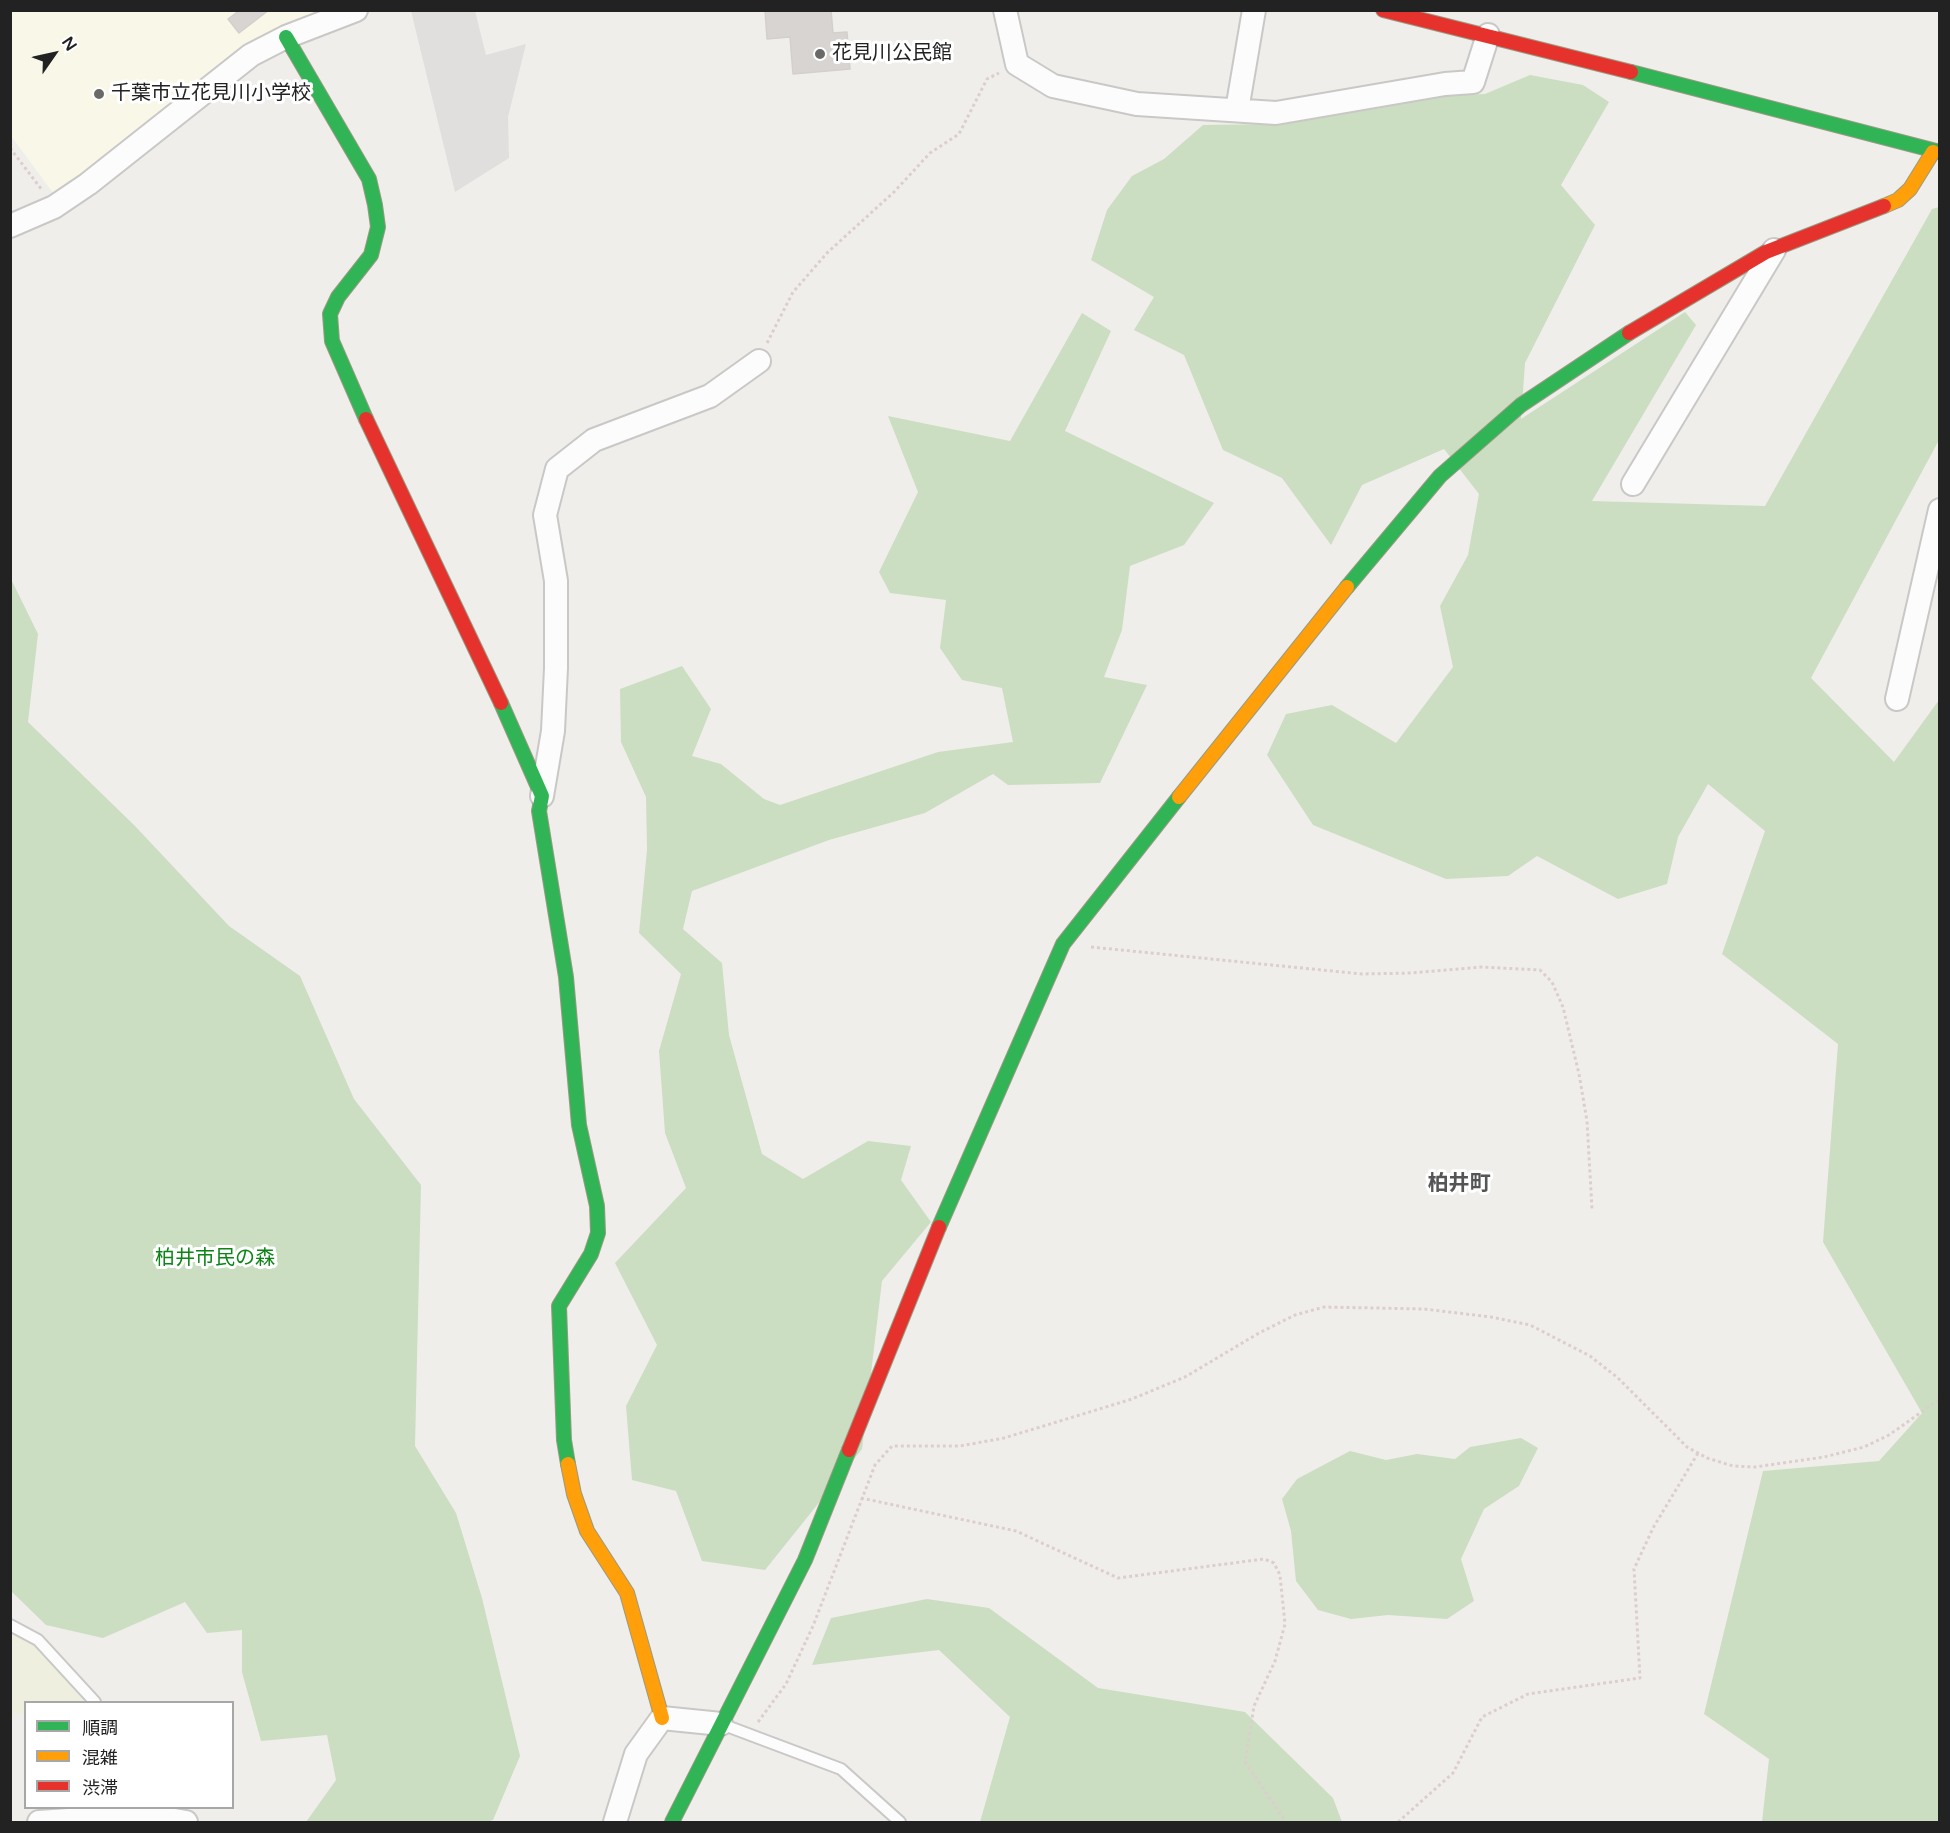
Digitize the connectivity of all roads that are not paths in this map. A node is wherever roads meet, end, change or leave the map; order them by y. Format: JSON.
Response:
{"nodes":[{"id":1,"x":356,"y":10,"type":"edge"},
{"id":2,"x":1005,"y":10,"type":"edge"},
{"id":3,"x":1254,"y":10,"type":"edge"},
{"id":4,"x":1383,"y":10,"type":"edge"},
{"id":5,"x":1488,"y":35,"type":"junction"},
{"id":6,"x":286,"y":37,"type":"junction"},
{"id":7,"x":1237,"y":110,"type":"junction"},
{"id":8,"x":1936,"y":152,"type":"edge"},
{"id":9,"x":10,"y":226,"type":"edge"},
{"id":10,"x":1775,"y":248,"type":"junction"},
{"id":11,"x":759,"y":360,"type":"road end"},
{"id":12,"x":1633,"y":484,"type":"dead end"},
{"id":13,"x":1940,"y":510,"type":"edge"},
{"id":14,"x":1896,"y":699,"type":"dead end"},
{"id":15,"x":542,"y":796,"type":"junction"},
{"id":16,"x":10,"y":1625,"type":"edge"},
{"id":17,"x":94,"y":1701,"type":"edge"},
{"id":18,"x":662,"y":1718,"type":"junction"},
{"id":19,"x":721,"y":1724,"type":"junction"},
{"id":20,"x":133,"y":1813,"type":"edge"},
{"id":21,"x":39,"y":1822,"type":"edge"},
{"id":22,"x":186,"y":1822,"type":"edge"},
{"id":23,"x":615,"y":1822,"type":"edge"},
{"id":24,"x":672,"y":1822,"type":"edge"},
{"id":25,"x":900,"y":1822,"type":"edge"}],
"edges":[{"from":1,"to":6,"type":"street"},
{"from":2,"to":7,"type":"street"},
{"from":3,"to":7,"type":"street"},
{"from":4,"to":5,"type":"street"},
{"from":5,"to":7,"type":"street"},
{"from":5,"to":8,"type":"street"},
{"from":6,"to":9,"type":"street"},
{"from":6,"to":15,"type":"street"},
{"from":8,"to":10,"type":"street"},
{"from":10,"to":12,"type":"street"},
{"from":10,"to":19,"type":"street"},
{"from":11,"to":15,"type":"street"},
{"from":13,"to":14,"type":"street"},
{"from":15,"to":18,"type":"street"},
{"from":16,"to":17,"type":"lane"},
{"from":18,"to":19,"type":"street"},
{"from":18,"to":23,"type":"street"},
{"from":19,"to":24,"type":"street"},
{"from":19,"to":25,"type":"lane"},
{"from":20,"to":21,"type":"street"},
{"from":20,"to":22,"type":"street"}]}
